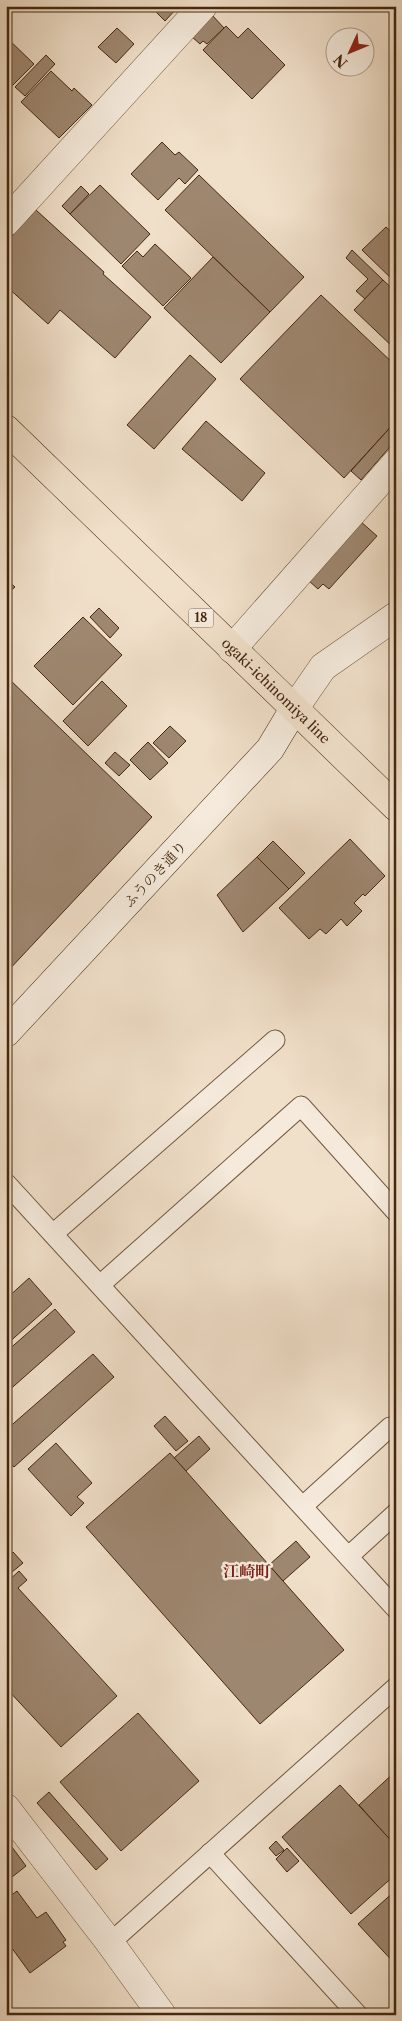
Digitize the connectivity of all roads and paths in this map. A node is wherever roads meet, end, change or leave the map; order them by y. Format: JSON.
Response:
{"nodes":[{"id":1,"x":203,"y":6,"type":"edge"},
{"id":2,"x":6,"y":222,"type":"edge"},
{"id":3,"x":6,"y":429,"type":"edge"},
{"id":4,"x":396,"y":464,"type":"edge"},
{"id":5,"x":396,"y":616,"type":"edge"},
{"id":6,"x":232,"y":649,"type":"junction"},
{"id":7,"x":294,"y":709,"type":"junction"},
{"id":8,"x":396,"y":807,"type":"edge"},
{"id":9,"x":6,"y":1033,"type":"edge"},
{"id":10,"x":275,"y":1040,"type":"dead end"},
{"id":11,"x":6,"y":1183,"type":"edge"},
{"id":12,"x":396,"y":1212,"type":"edge"},
{"id":13,"x":53,"y":1234,"type":"junction"},
{"id":14,"x":100,"y":1285,"type":"junction"},
{"id":15,"x":393,"y":1430,"type":"edge"},
{"id":16,"x":303,"y":1506,"type":"junction"},
{"id":17,"x":396,"y":1513,"type":"edge"},
{"id":18,"x":349,"y":1556,"type":"junction"},
{"id":19,"x":396,"y":1609,"type":"edge"},
{"id":20,"x":396,"y":1687,"type":"edge"},
{"id":21,"x":6,"y":1808,"type":"edge"},
{"id":22,"x":210,"y":1853,"type":"junction"},
{"id":23,"x":110,"y":1943,"type":"junction"},
{"id":24,"x":162,"y":2015,"type":"edge"},
{"id":25,"x":358,"y":2015,"type":"edge"}],
"edges":[{"from":1,"to":2,"type":"street"},
{"from":3,"to":6,"type":"main road","name":"ogaki-ichinomiya line","number":"18"},
{"from":4,"to":6,"type":"street"},
{"from":5,"to":7,"type":"street","name":"ふうのき通り"},
{"from":6,"to":7,"type":"main road","name":"ogaki-ichinomiya line","number":"18"},
{"from":7,"to":8,"type":"main road","name":"ogaki-ichinomiya line","number":"18"},
{"from":7,"to":9,"type":"street","name":"ふうのき通り"},
{"from":10,"to":13,"type":"lane"},
{"from":11,"to":13,"type":"lane"},
{"from":12,"to":14,"type":"lane"},
{"from":13,"to":14,"type":"lane"},
{"from":14,"to":16,"type":"lane"},
{"from":15,"to":16,"type":"lane"},
{"from":16,"to":18,"type":"lane"},
{"from":17,"to":18,"type":"lane"},
{"from":18,"to":19,"type":"lane"},
{"from":20,"to":22,"type":"lane"},
{"from":21,"to":23,"type":"street"},
{"from":22,"to":23,"type":"lane"},
{"from":22,"to":25,"type":"lane"},
{"from":23,"to":24,"type":"street"}]}
